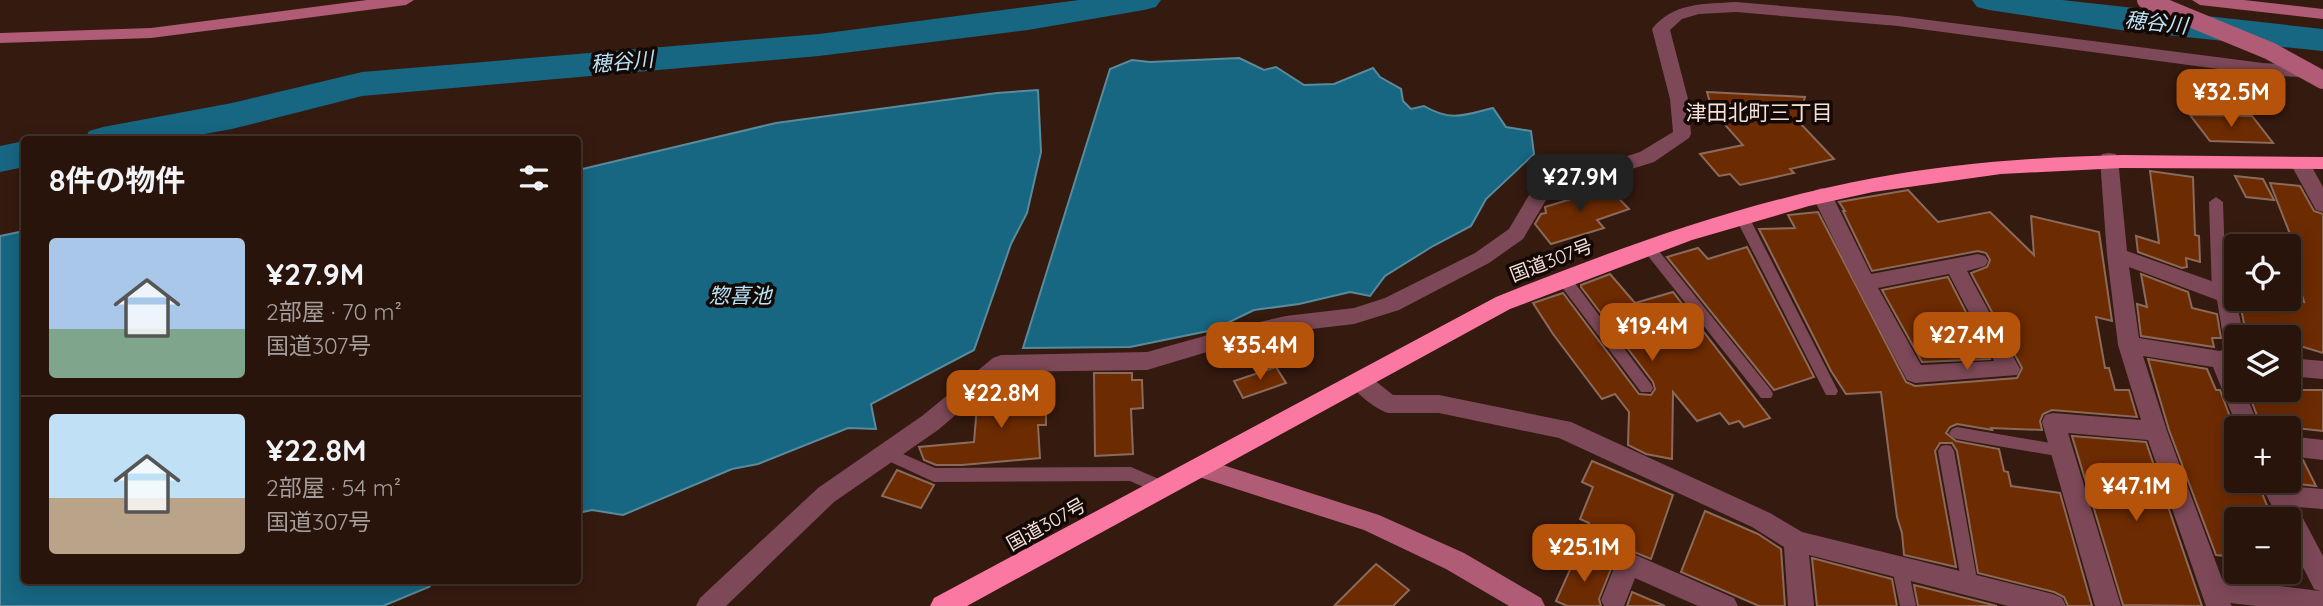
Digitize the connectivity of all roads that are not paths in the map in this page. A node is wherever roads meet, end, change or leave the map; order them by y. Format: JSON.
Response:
{"nodes":[{"id":1,"x":406,"y":0,"type":"edge"},
{"id":2,"x":2146,"y":0,"type":"edge"},
{"id":3,"x":2200,"y":0,"type":"edge"},
{"id":4,"x":2266,"y":0,"type":"edge"},
{"id":5,"x":2323,"y":7,"type":"edge"},
{"id":6,"x":2323,"y":14,"type":"edge"},
{"id":7,"x":0,"y":38,"type":"edge"},
{"id":8,"x":2323,"y":72,"type":"edge"},
{"id":9,"x":2323,"y":80,"type":"edge"},
{"id":10,"x":2109,"y":159,"type":"junction"},
{"id":11,"x":2300,"y":163,"type":"junction"},
{"id":12,"x":2323,"y":163,"type":"edge"},
{"id":13,"x":1822,"y":195,"type":"junction"},
{"id":14,"x":2216,"y":202,"type":"dead end"},
{"id":15,"x":2323,"y":205,"type":"edge"},
{"id":16,"x":1741,"y":215,"type":"junction"},
{"id":17,"x":1649,"y":248,"type":"junction"},
{"id":18,"x":2117,"y":255,"type":"junction"},
{"id":19,"x":1978,"y":261,"type":"dead end"},
{"id":20,"x":1954,"y":265,"type":"junction"},
{"id":21,"x":1563,"y":278,"type":"junction"},
{"id":22,"x":1864,"y":283,"type":"junction"},
{"id":23,"x":2219,"y":292,"type":"junction"},
{"id":24,"x":2232,"y":325,"type":"edge"},
{"id":25,"x":2129,"y":345,"type":"junction"},
{"id":26,"x":2224,"y":361,"type":"edge"},
{"id":27,"x":2301,"y":368,"type":"edge"},
{"id":28,"x":2323,"y":370,"type":"edge"},
{"id":29,"x":1360,"y":381,"type":"junction"},
{"id":30,"x":1647,"y":388,"type":"dead end"},
{"id":31,"x":1831,"y":391,"type":"dead end"},
{"id":32,"x":1766,"y":394,"type":"dead end"},
{"id":33,"x":2155,"y":431,"type":"junction"},
{"id":34,"x":1957,"y":433,"type":"dead end"},
{"id":35,"x":2301,"y":447,"type":"edge"},
{"id":36,"x":2323,"y":450,"type":"edge"},
{"id":37,"x":1946,"y":451,"type":"dead end"},
{"id":38,"x":2062,"y":451,"type":"junction"},
{"id":39,"x":887,"y":453,"type":"junction"},
{"id":40,"x":1201,"y":468,"type":"junction"},
{"id":41,"x":1162,"y":488,"type":"junction"},
{"id":42,"x":2277,"y":493,"type":"edge"},
{"id":43,"x":2296,"y":493,"type":"edge"},
{"id":44,"x":2323,"y":499,"type":"edge"},
{"id":45,"x":1796,"y":541,"type":"junction"},
{"id":46,"x":1588,"y":545,"type":"dead end"},
{"id":47,"x":1628,"y":563,"type":"junction"},
{"id":48,"x":1900,"y":568,"type":"junction"},
{"id":49,"x":2323,"y":581,"type":"edge"},
{"id":50,"x":1970,"y":585,"type":"junction"},
{"id":51,"x":2215,"y":597,"type":"edge"},
{"id":52,"x":1614,"y":600,"type":"dead end"},
{"id":53,"x":2014,"y":601,"type":"edge"},
{"id":54,"x":2323,"y":603,"type":"edge"},
{"id":55,"x":1719,"y":605,"type":"edge"},
{"id":56,"x":709,"y":606,"type":"edge"},
{"id":57,"x":943,"y":606,"type":"edge"},
{"id":58,"x":1532,"y":606,"type":"edge"},
{"id":59,"x":1801,"y":606,"type":"edge"},
{"id":60,"x":1908,"y":606,"type":"edge"},
{"id":61,"x":2053,"y":606,"type":"edge"},
{"id":62,"x":2108,"y":606,"type":"edge"}],
"edges":[{"from":1,"to":7,"type":"street"},
{"from":2,"to":9,"type":"street","bridge":true},
{"from":3,"to":6,"type":"street"},
{"from":4,"to":5,"type":"street"},
{"from":8,"to":39,"type":"street"},
{"from":10,"to":11,"type":"highway","name":"国道307号"},
{"from":10,"to":13,"type":"highway","name":"国道307号"},
{"from":10,"to":18,"type":"street"},
{"from":11,"to":12,"type":"highway","name":"国道307号"},
{"from":11,"to":15,"type":"street"},
{"from":13,"to":16,"type":"highway","name":"国道307号"},
{"from":13,"to":22,"type":"street"},
{"from":14,"to":23,"type":"lane"},
{"from":16,"to":17,"type":"highway","name":"国道307号"},
{"from":16,"to":31,"type":"lane"},
{"from":17,"to":21,"type":"highway","name":"国道307号"},
{"from":17,"to":32,"type":"lane"},
{"from":18,"to":23,"type":"street"},
{"from":18,"to":25,"type":"street"},
{"from":19,"to":20,"type":"street"},
{"from":20,"to":22,"type":"street"},
{"from":20,"to":22,"type":"street"},
{"from":21,"to":29,"type":"highway","name":"国道307号"},
{"from":21,"to":30,"type":"lane"},
{"from":23,"to":24,"type":"street"},
{"from":25,"to":26,"type":"street"},
{"from":25,"to":33,"type":"street"},
{"from":27,"to":28,"type":"street"},
{"from":29,"to":40,"type":"highway","name":"国道307号"},
{"from":29,"to":45,"type":"street"},
{"from":33,"to":38,"type":"street"},
{"from":33,"to":51,"type":"street"},
{"from":34,"to":38,"type":"lane"},
{"from":35,"to":36,"type":"street"},
{"from":37,"to":50,"type":"lane"},
{"from":38,"to":62,"type":"street"},
{"from":39,"to":41,"type":"lane"},
{"from":39,"to":56,"type":"street"},
{"from":40,"to":41,"type":"highway","name":"国道307号"},
{"from":40,"to":58,"type":"street"},
{"from":41,"to":57,"type":"highway","name":"国道307号"},
{"from":42,"to":49,"type":"street"},
{"from":43,"to":44,"type":"street"},
{"from":45,"to":48,"type":"street"},
{"from":45,"to":59,"type":"street"},
{"from":46,"to":47,"type":"street"},
{"from":47,"to":52,"type":"street"},
{"from":47,"to":55,"type":"street"},
{"from":48,"to":50,"type":"street"},
{"from":48,"to":60,"type":"lane"},
{"from":50,"to":53,"type":"street"},
{"from":51,"to":54,"type":"street"},
{"from":53,"to":61,"type":"street"}]}
